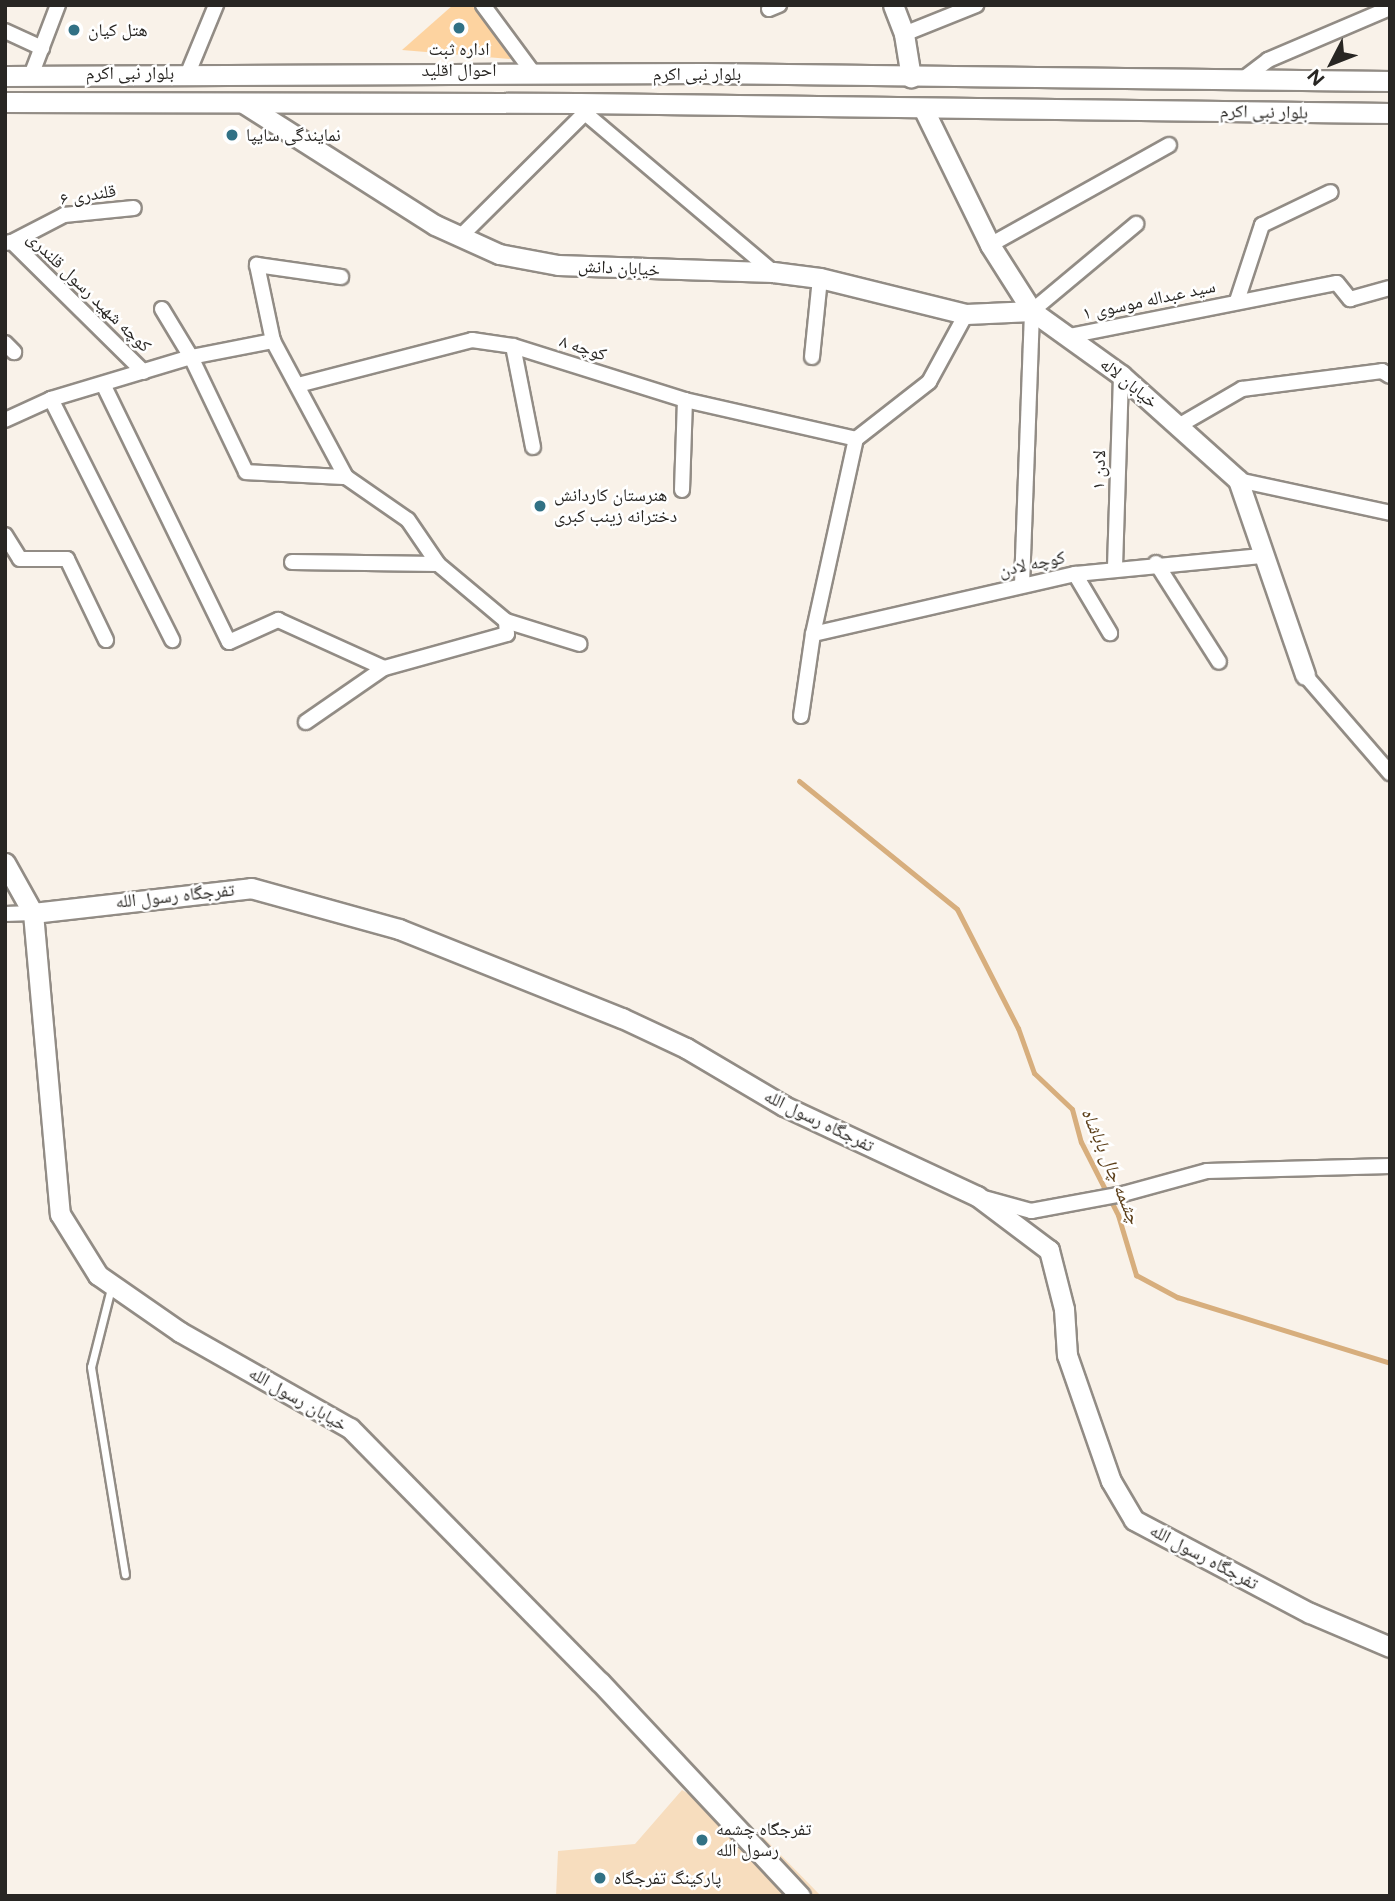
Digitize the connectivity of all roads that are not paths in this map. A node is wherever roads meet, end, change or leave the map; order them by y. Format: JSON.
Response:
{"nodes":[{"id":1,"x":58,"y":5,"type":"edge"},
{"id":2,"x":216,"y":5,"type":"edge"},
{"id":3,"x":484,"y":5,"type":"edge"},
{"id":4,"x":893,"y":5,"type":"edge"},
{"id":5,"x":976,"y":5,"type":"edge"},
{"id":6,"x":1390,"y":8,"type":"edge"},
{"id":7,"x":5,"y":31,"type":"edge"},
{"id":8,"x":904,"y":34,"type":"junction"},
{"id":9,"x":42,"y":48,"type":"junction"},
{"id":10,"x":32,"y":73,"type":"junction"},
{"id":11,"x":704,"y":73,"type":"junction"},
{"id":12,"x":188,"y":74,"type":"junction"},
{"id":13,"x":534,"y":74,"type":"junction"},
{"id":14,"x":5,"y":76,"type":"edge"},
{"id":15,"x":911,"y":77,"type":"junction"},
{"id":16,"x":1243,"y":79,"type":"junction"},
{"id":17,"x":1390,"y":81,"type":"edge"},
{"id":18,"x":5,"y":102,"type":"edge"},
{"id":19,"x":244,"y":103,"type":"junction"},
{"id":20,"x":704,"y":104,"type":"junction"},
{"id":21,"x":582,"y":108,"type":"junction"},
{"id":22,"x":923,"y":108,"type":"junction"},
{"id":23,"x":1390,"y":113,"type":"edge"},
{"id":24,"x":1169,"y":145,"type":"dead end"},
{"id":25,"x":1331,"y":191,"type":"dead end"},
{"id":26,"x":134,"y":208,"type":"dead end"},
{"id":27,"x":1136,"y":224,"type":"dead end"},
{"id":28,"x":460,"y":237,"type":"junction"},
{"id":29,"x":8,"y":243,"type":"edge"},
{"id":30,"x":990,"y":245,"type":"junction"},
{"id":31,"x":773,"y":272,"type":"junction"},
{"id":32,"x":341,"y":277,"type":"dead end"},
{"id":33,"x":820,"y":278,"type":"junction"},
{"id":34,"x":1390,"y":288,"type":"edge"},
{"id":35,"x":1237,"y":301,"type":"junction"},
{"id":36,"x":162,"y":309,"type":"dead end"},
{"id":37,"x":1032,"y":311,"type":"junction"},
{"id":38,"x":966,"y":314,"type":"junction"},
{"id":39,"x":1069,"y":336,"type":"junction"},
{"id":40,"x":273,"y":341,"type":"junction"},
{"id":41,"x":513,"y":346,"type":"junction"},
{"id":42,"x":191,"y":357,"type":"junction"},
{"id":43,"x":812,"y":357,"type":"dead end"},
{"id":44,"x":145,"y":372,"type":"junction"},
{"id":45,"x":1121,"y":374,"type":"junction"},
{"id":46,"x":1390,"y":376,"type":"edge"},
{"id":47,"x":103,"y":384,"type":"junction"},
{"id":48,"x":298,"y":384,"type":"junction"},
{"id":49,"x":51,"y":399,"type":"junction"},
{"id":50,"x":685,"y":400,"type":"junction"},
{"id":51,"x":5,"y":420,"type":"edge"},
{"id":52,"x":1180,"y":425,"type":"junction"},
{"id":53,"x":856,"y":439,"type":"junction"},
{"id":54,"x":533,"y":447,"type":"dead end"},
{"id":55,"x":346,"y":477,"type":"junction"},
{"id":56,"x":1238,"y":480,"type":"junction"},
{"id":57,"x":682,"y":490,"type":"dead end"},
{"id":58,"x":1390,"y":513,"type":"edge"},
{"id":59,"x":5,"y":535,"type":"edge"},
{"id":60,"x":1262,"y":556,"type":"junction"},
{"id":61,"x":292,"y":562,"type":"dead end"},
{"id":62,"x":438,"y":564,"type":"junction"},
{"id":63,"x":1156,"y":564,"type":"junction"},
{"id":64,"x":1115,"y":567,"type":"junction"},
{"id":65,"x":1075,"y":574,"type":"junction"},
{"id":66,"x":1022,"y":585,"type":"junction"},
{"id":67,"x":506,"y":621,"type":"junction"},
{"id":68,"x":1110,"y":633,"type":"dead end"},
{"id":69,"x":813,"y":634,"type":"junction"},
{"id":70,"x":106,"y":640,"type":"dead end"},
{"id":71,"x":172,"y":640,"type":"dead end"},
{"id":72,"x":580,"y":644,"type":"dead end"},
{"id":73,"x":1219,"y":662,"type":"dead end"},
{"id":74,"x":384,"y":668,"type":"junction"},
{"id":75,"x":1305,"y":675,"type":"joint"},
{"id":76,"x":801,"y":716,"type":"dead end"},
{"id":77,"x":306,"y":722,"type":"dead end"},
{"id":78,"x":1390,"y":773,"type":"edge"},
{"id":79,"x":5,"y":863,"type":"edge"},
{"id":80,"x":33,"y":913,"type":"junction"},
{"id":81,"x":5,"y":915,"type":"edge"},
{"id":82,"x":1390,"y":1166,"type":"edge"},
{"id":83,"x":977,"y":1196,"type":"junction"},
{"id":84,"x":111,"y":1288,"type":"junction"},
{"id":85,"x":125,"y":1574,"type":"dead end"},
{"id":86,"x":1390,"y":1647,"type":"edge"},
{"id":87,"x":800,"y":1896,"type":"edge"}],
"edges":[{"from":1,"to":9,"type":"street"},
{"from":2,"to":12,"type":"street"},
{"from":3,"to":13,"type":"street"},
{"from":4,"to":8,"type":"street"},
{"from":5,"to":8,"type":"street"},
{"from":6,"to":16,"type":"street"},
{"from":7,"to":9,"type":"street"},
{"from":8,"to":15,"type":"street"},
{"from":9,"to":10,"type":"street"},
{"from":10,"to":12,"type":"street","name":"بلوار نبی اکرم"},
{"from":10,"to":14,"type":"street","name":"بلوار نبی اکرم"},
{"from":11,"to":13,"type":"street","name":"بلوار نبی اکرم"},
{"from":11,"to":15,"type":"street","name":"بلوار نبی اکرم"},
{"from":11,"to":20,"type":"street"},
{"from":12,"to":13,"type":"street","name":"بلوار نبی اکرم"},
{"from":15,"to":16,"type":"street","name":"بلوار نبی اکرم"},
{"from":16,"to":17,"type":"street","name":"بلوار نبی اکرم"},
{"from":18,"to":19,"type":"street","name":"بلوار نبی اکرم"},
{"from":19,"to":21,"type":"street","name":"بلوار نبی اکرم"},
{"from":19,"to":28,"type":"street","name":"خیابان دانش"},
{"from":20,"to":21,"type":"street","name":"بلوار نبی اکرم"},
{"from":20,"to":22,"type":"street","name":"بلوار نبی اکرم"},
{"from":21,"to":28,"type":"street"},
{"from":21,"to":31,"type":"street"},
{"from":22,"to":23,"type":"street","name":"بلوار نبی اکرم"},
{"from":22,"to":30,"type":"street","name":"خیابان لاله"},
{"from":24,"to":30,"type":"street"},
{"from":25,"to":35,"type":"street"},
{"from":26,"to":29,"type":"street","name":"قلندری ۶"},
{"from":27,"to":37,"type":"street"},
{"from":28,"to":31,"type":"street","name":"خیابان دانش"},
{"from":29,"to":44,"type":"street","name":"کوچه شهید رسول قلندری"},
{"from":30,"to":37,"type":"street","name":"خیابان لاله"},
{"from":31,"to":33,"type":"street","name":"خیابان دانش"},
{"from":32,"to":40,"type":"street"},
{"from":33,"to":38,"type":"street","name":"خیابان دانش"},
{"from":33,"to":43,"type":"street"},
{"from":34,"to":35,"type":"street","name":"سید عبداله موسوی ۱"},
{"from":35,"to":39,"type":"street","name":"سید عبداله موسوی ۱"},
{"from":36,"to":42,"type":"street"},
{"from":37,"to":38,"type":"street","name":"خیابان دانش"},
{"from":37,"to":39,"type":"street","name":"خیابان لاله"},
{"from":37,"to":66,"type":"street"},
{"from":38,"to":53,"type":"street"},
{"from":39,"to":45,"type":"street","name":"خیابان لاله"},
{"from":40,"to":42,"type":"street","name":"کوچه شهید رسول قلندری"},
{"from":40,"to":48,"type":"street"},
{"from":41,"to":48,"type":"street","name":"کوچه ۸"},
{"from":41,"to":50,"type":"street","name":"کوچه ۸"},
{"from":41,"to":54,"type":"street"},
{"from":42,"to":44,"type":"street","name":"کوچه شهید رسول قلندری"},
{"from":42,"to":55,"type":"street"},
{"from":44,"to":47,"type":"street","name":"کوچه شهید رسول قلندری"},
{"from":45,"to":52,"type":"street","name":"خیابان لاله"},
{"from":45,"to":64,"type":"street","name":"لادن ۱"},
{"from":46,"to":52,"type":"street"},
{"from":47,"to":49,"type":"street","name":"کوچه شهید رسول قلندری"},
{"from":47,"to":74,"type":"street"},
{"from":48,"to":55,"type":"street"},
{"from":49,"to":51,"type":"street","name":"کوچه شهید رسول قلندری"},
{"from":49,"to":71,"type":"street"},
{"from":50,"to":53,"type":"street","name":"کوچه ۸"},
{"from":50,"to":57,"type":"street"},
{"from":52,"to":56,"type":"street","name":"خیابان لاله"},
{"from":53,"to":69,"type":"street"},
{"from":55,"to":62,"type":"street"},
{"from":56,"to":58,"type":"street"},
{"from":56,"to":60,"type":"street","name":"خیابان لاله"},
{"from":59,"to":70,"type":"street"},
{"from":60,"to":63,"type":"street","name":"کوچه لادن"},
{"from":60,"to":75,"type":"street","name":"خیابان لاله"},
{"from":61,"to":62,"type":"street"},
{"from":62,"to":67,"type":"street"},
{"from":63,"to":64,"type":"street","name":"کوچه لادن"},
{"from":63,"to":73,"type":"street"},
{"from":64,"to":65,"type":"street","name":"کوچه لادن"},
{"from":65,"to":66,"type":"street","name":"کوچه لادن"},
{"from":65,"to":68,"type":"street"},
{"from":66,"to":69,"type":"street","name":"کوچه لادن"},
{"from":67,"to":72,"type":"street"},
{"from":67,"to":74,"type":"street"},
{"from":69,"to":76,"type":"street"},
{"from":74,"to":77,"type":"street"},
{"from":75,"to":78,"type":"street"},
{"from":79,"to":80,"type":"street","name":"خیابان رسول الله"},
{"from":80,"to":81,"type":"street"},
{"from":80,"to":83,"type":"street","name":"تفرجگاه رسول الله"},
{"from":80,"to":84,"type":"street","name":"خیابان رسول الله"},
{"from":82,"to":83,"type":"street"},
{"from":83,"to":86,"type":"street","name":"تفرجگاه رسول الله"},
{"from":84,"to":85,"type":"lane"},
{"from":84,"to":87,"type":"street","name":"خیابان رسول الله"}]}
